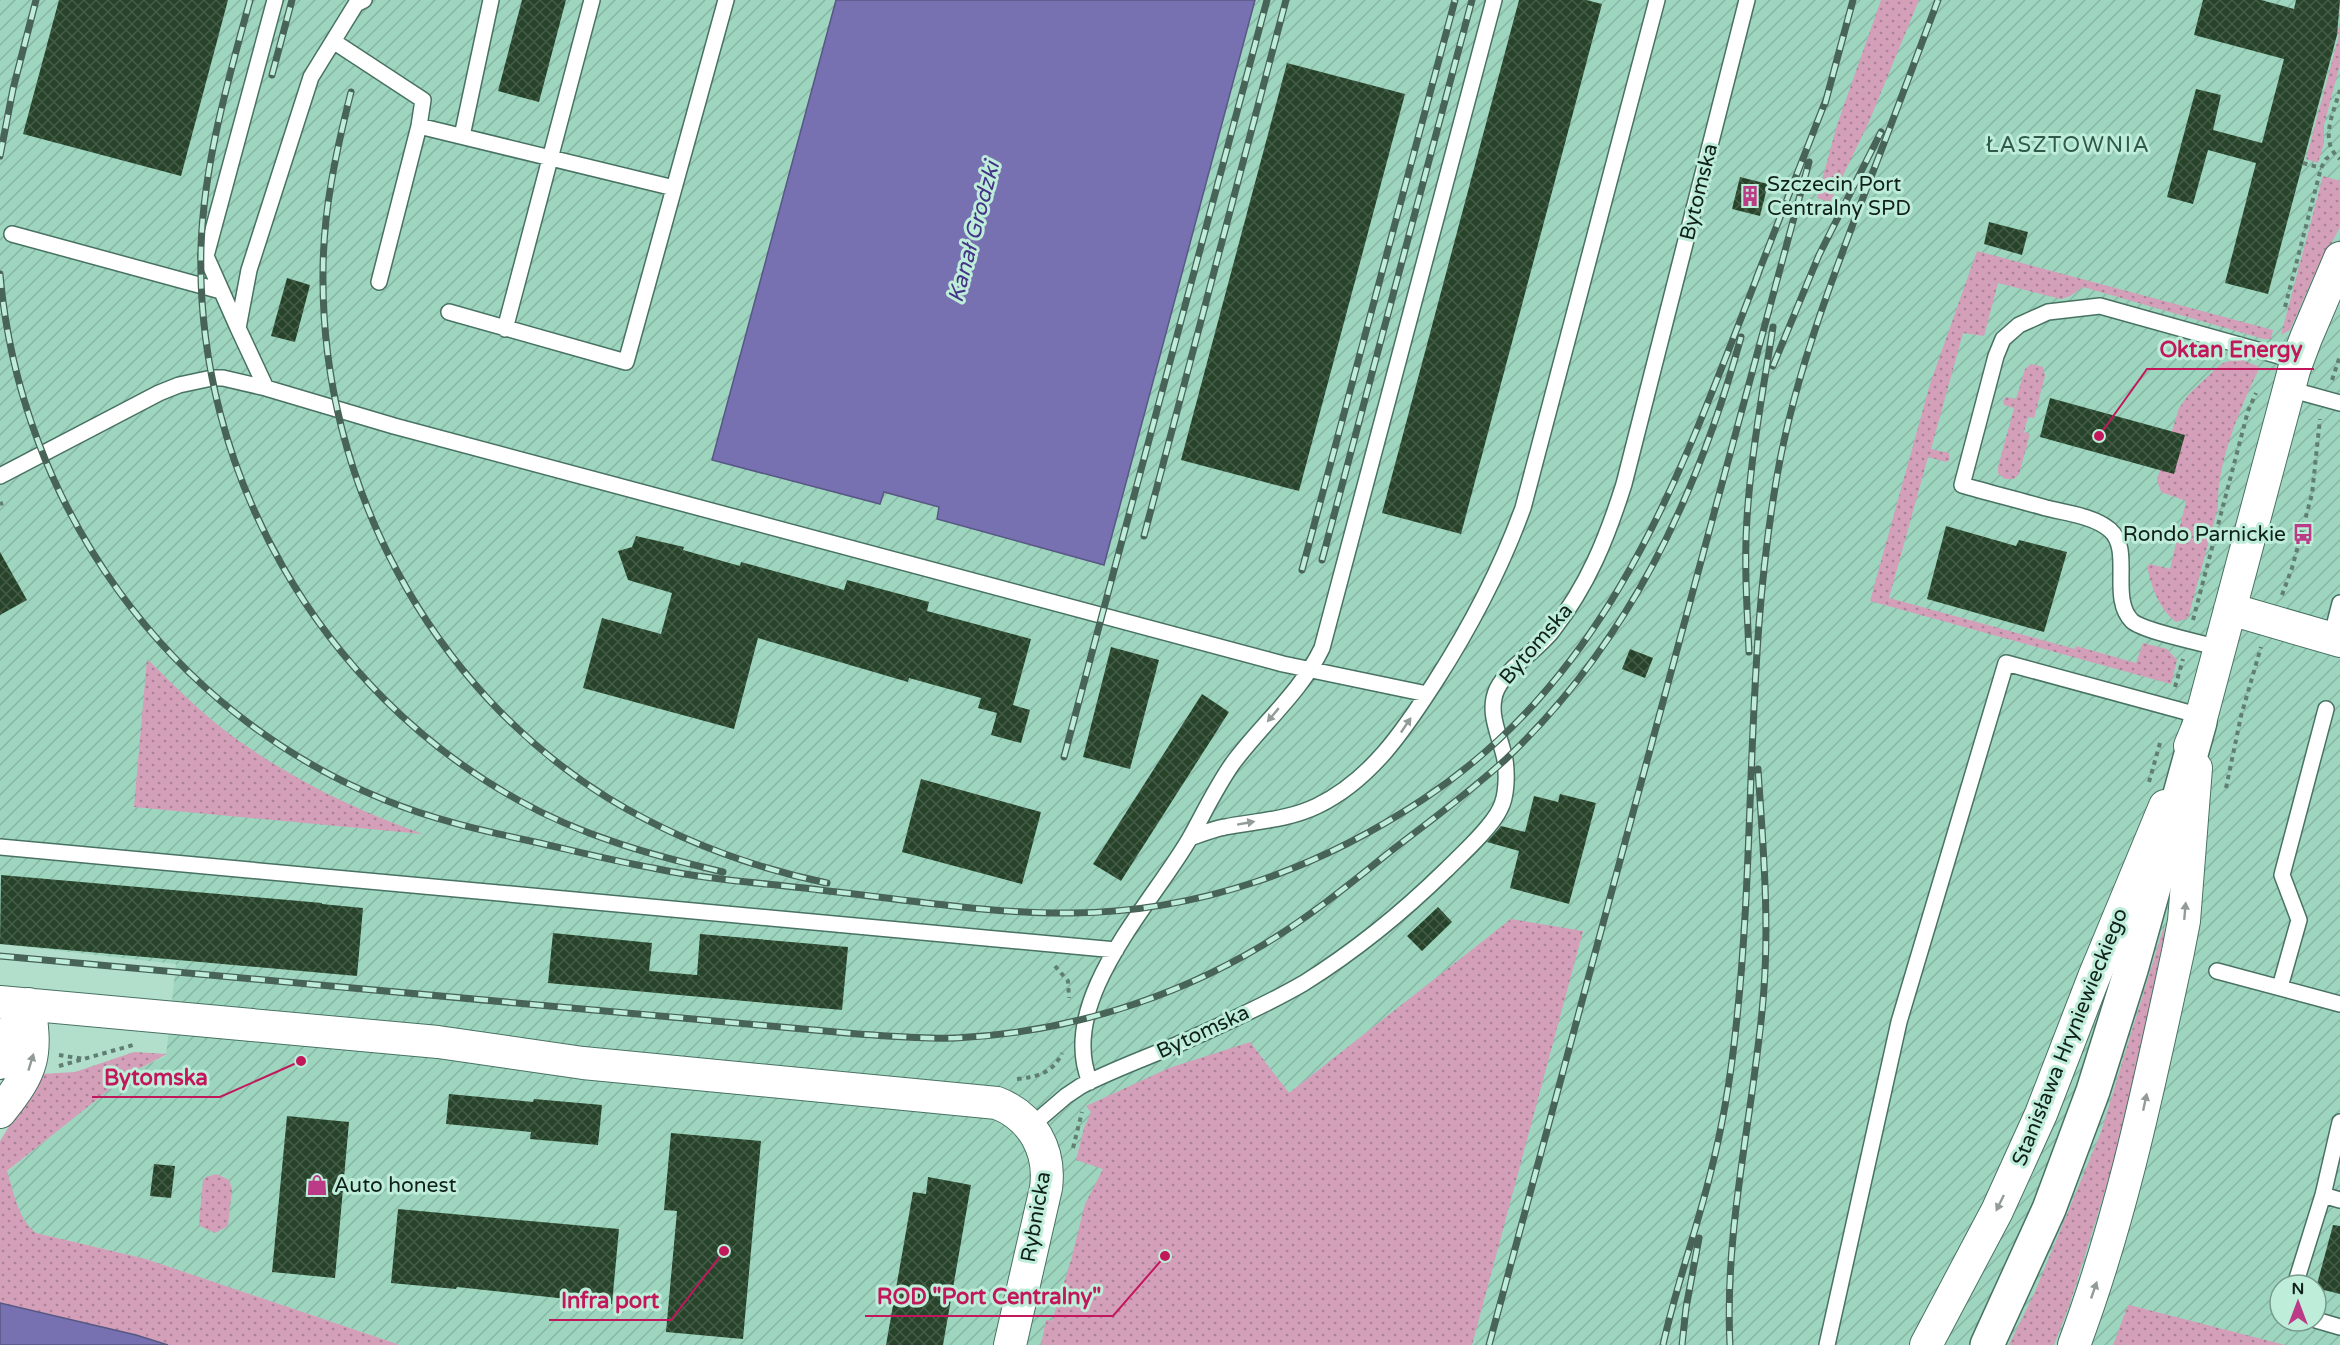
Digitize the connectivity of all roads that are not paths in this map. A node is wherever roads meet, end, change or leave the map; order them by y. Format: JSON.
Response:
{"nodes":[{"id":1,"x":274,"y":0,"type":"edge"},
{"id":2,"x":491,"y":0,"type":"edge"},
{"id":3,"x":592,"y":0,"type":"edge"},
{"id":4,"x":726,"y":0,"type":"edge"},
{"id":5,"x":1494,"y":0,"type":"edge"},
{"id":6,"x":1657,"y":0,"type":"edge"},
{"id":7,"x":1748,"y":0,"type":"edge"},
{"id":8,"x":358,"y":1,"type":"edge"},
{"id":9,"x":333,"y":41,"type":"junction"},
{"id":10,"x":419,"y":126,"type":"junction"},
{"id":11,"x":462,"y":136,"type":"junction"},
{"id":12,"x":551,"y":158,"type":"junction"},
{"id":13,"x":674,"y":188,"type":"junction"},
{"id":14,"x":12,"y":234,"type":"dead end"},
{"id":15,"x":2340,"y":258,"type":"edge"},
{"id":16,"x":379,"y":282,"type":"dead end"},
{"id":17,"x":2331,"y":287,"type":"edge"},
{"id":18,"x":221,"y":291,"type":"junction"},
{"id":19,"x":449,"y":312,"type":"dead end"},
{"id":20,"x":238,"y":328,"type":"junction"},
{"id":21,"x":505,"y":329,"type":"junction"},
{"id":22,"x":2293,"y":375,"type":"junction"},
{"id":23,"x":266,"y":388,"type":"junction"},
{"id":24,"x":2333,"y":401,"type":"edge"},
{"id":25,"x":0,"y":476,"type":"edge"},
{"id":26,"x":2340,"y":603,"type":"edge"},
{"id":27,"x":2230,"y":609,"type":"junction"},
{"id":28,"x":2335,"y":639,"type":"edge"},
{"id":29,"x":2219,"y":648,"type":"junction"},
{"id":30,"x":1311,"y":670,"type":"junction"},
{"id":31,"x":1427,"y":694,"type":"junction"},
{"id":32,"x":2326,"y":709,"type":"dead end"},
{"id":33,"x":2200,"y":719,"type":"junction"},
{"id":34,"x":1190,"y":838,"type":"junction"},
{"id":35,"x":0,"y":847,"type":"edge"},
{"id":36,"x":1116,"y":950,"type":"junction"},
{"id":37,"x":2217,"y":971,"type":"dead end"},
{"id":38,"x":2280,"y":987,"type":"junction"},
{"id":39,"x":14,"y":1003,"type":"edge"},
{"id":40,"x":2340,"y":1004,"type":"edge"},
{"id":41,"x":0,"y":1063,"type":"edge"},
{"id":42,"x":1090,"y":1082,"type":"junction"},
{"id":43,"x":0,"y":1112,"type":"edge"},
{"id":44,"x":2340,"y":1122,"type":"edge"},
{"id":45,"x":1031,"y":1126,"type":"junction"},
{"id":46,"x":2323,"y":1195,"type":"junction"},
{"id":47,"x":2340,"y":1200,"type":"edge"},
{"id":48,"x":2299,"y":1273,"type":"edge"},
{"id":49,"x":1010,"y":1345,"type":"edge"},
{"id":50,"x":1827,"y":1345,"type":"edge"},
{"id":51,"x":1926,"y":1345,"type":"edge"},
{"id":52,"x":1987,"y":1345,"type":"edge"},
{"id":53,"x":2074,"y":1345,"type":"edge"}],
"edges":[{"from":1,"to":18,"type":"lane"},
{"from":2,"to":11,"type":"lane"},
{"from":3,"to":12,"type":"lane"},
{"from":4,"to":13,"type":"lane"},
{"from":5,"to":30,"type":"lane"},
{"from":6,"to":31,"type":"lane"},
{"from":7,"to":42,"type":"lane","name":"Bytomska"},
{"from":8,"to":9,"type":"lane"},
{"from":9,"to":10,"type":"lane"},
{"from":9,"to":20,"type":"lane"},
{"from":10,"to":11,"type":"lane"},
{"from":10,"to":16,"type":"lane"},
{"from":11,"to":12,"type":"lane"},
{"from":12,"to":13,"type":"lane"},
{"from":12,"to":21,"type":"lane"},
{"from":13,"to":21,"type":"lane"},
{"from":14,"to":18,"type":"lane"},
{"from":15,"to":17,"type":"street","name":"Stanisława Hryniewieckiego"},
{"from":17,"to":22,"type":"street","name":"Stanisława Hryniewieckiego"},
{"from":18,"to":20,"type":"lane"},
{"from":19,"to":21,"type":"lane"},
{"from":20,"to":23,"type":"lane"},
{"from":22,"to":24,"type":"lane"},
{"from":22,"to":27,"type":"street","name":"Stanisława Hryniewieckiego"},
{"from":22,"to":29,"type":"lane"},
{"from":23,"to":25,"type":"lane"},
{"from":23,"to":30,"type":"lane"},
{"from":26,"to":28,"type":"lane"},
{"from":27,"to":28,"type":"street"},
{"from":27,"to":29,"type":"street","name":"Stanisława Hryniewieckiego"},
{"from":29,"to":33,"type":"street","name":"Stanisława Hryniewieckiego"},
{"from":30,"to":31,"type":"lane"},
{"from":30,"to":34,"type":"lane","one_way":true},
{"from":34,"to":31,"type":"lane","one_way":true},
{"from":32,"to":38,"type":"lane"},
{"from":33,"to":50,"type":"lane"},
{"from":33,"to":51,"type":"street","name":"Stanisława Hryniewieckiego","one_way":true},
{"from":33,"to":52,"type":"main road"},
{"from":53,"to":33,"type":"street","name":"Stanisława Hryniewieckiego","one_way":true},
{"from":34,"to":36,"type":"lane"},
{"from":35,"to":36,"type":"lane"},
{"from":36,"to":42,"type":"lane"},
{"from":37,"to":38,"type":"lane"},
{"from":38,"to":40,"type":"lane"},
{"from":39,"to":41,"type":"street"},
{"from":43,"to":39,"type":"street","one_way":true},
{"from":39,"to":45,"type":"street"},
{"from":42,"to":45,"type":"lane","name":"Bytomska"},
{"from":44,"to":46,"type":"lane"},
{"from":45,"to":49,"type":"street","name":"Rybnicka"},
{"from":46,"to":47,"type":"lane"},
{"from":46,"to":48,"type":"lane"}]}
